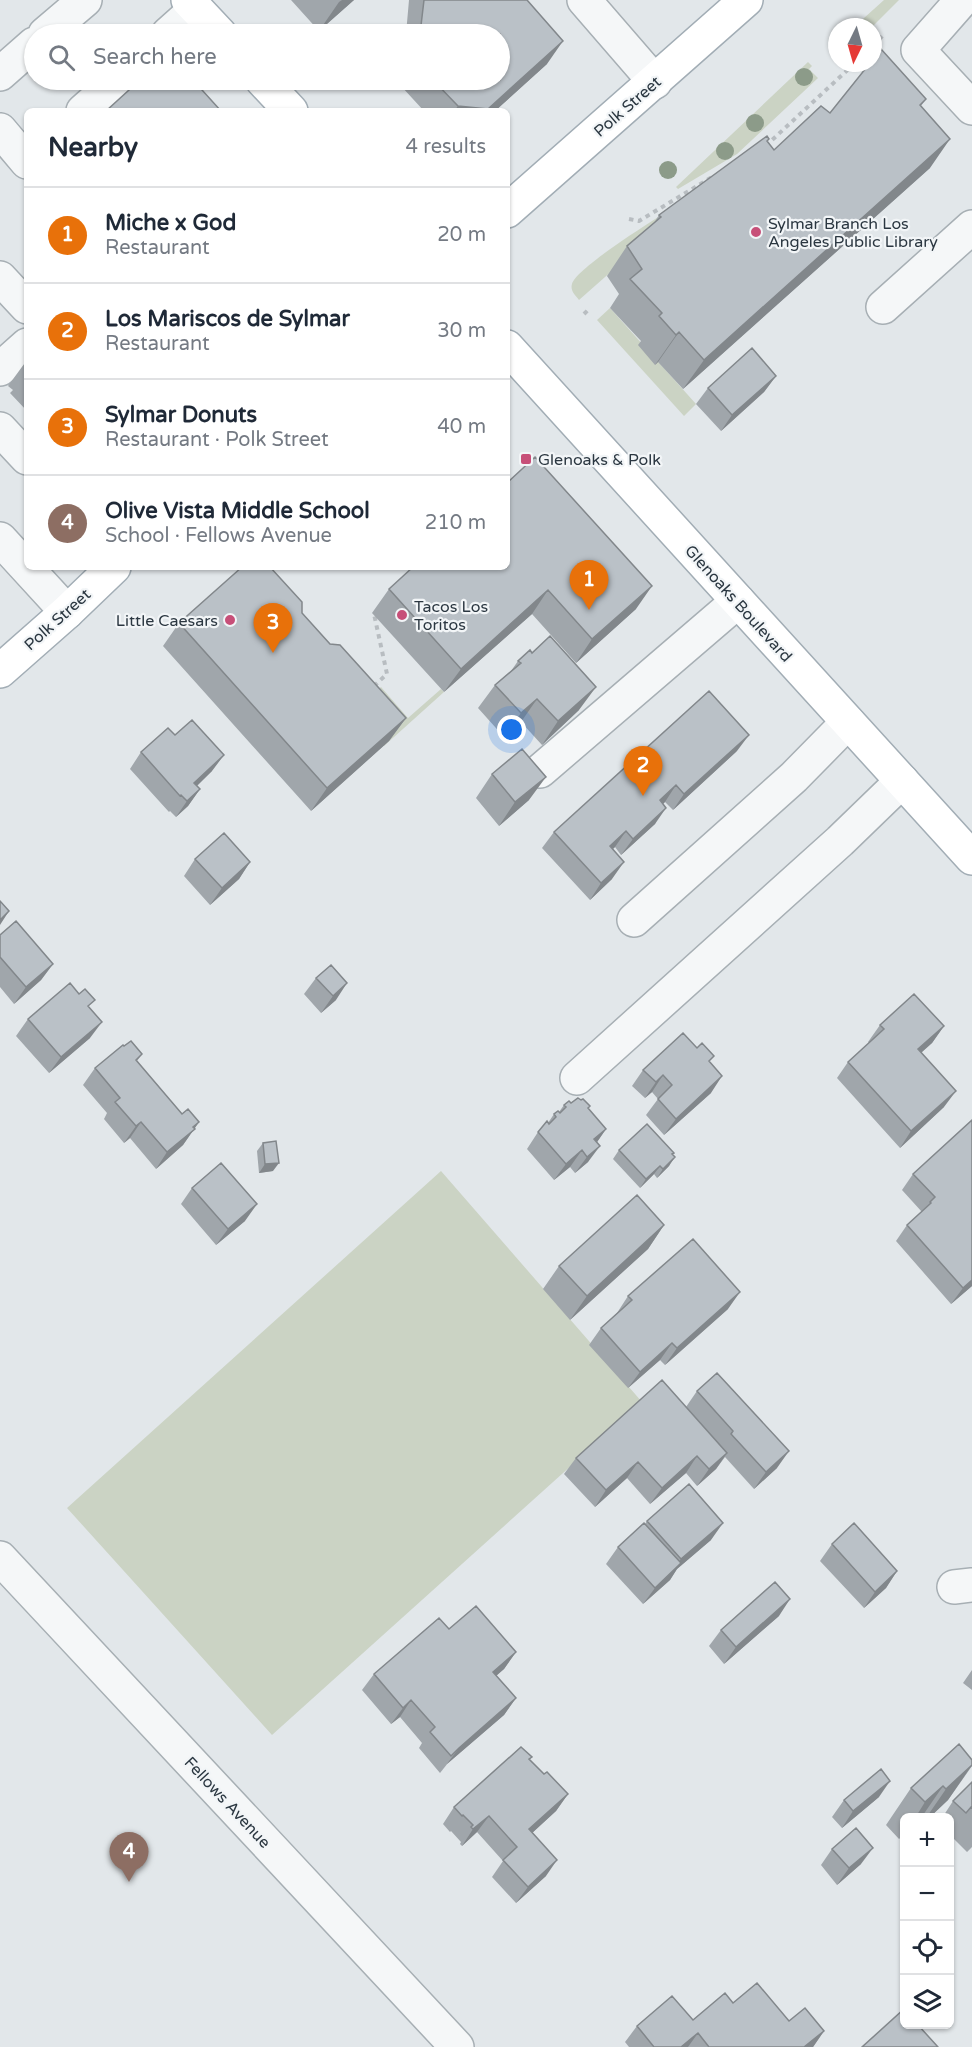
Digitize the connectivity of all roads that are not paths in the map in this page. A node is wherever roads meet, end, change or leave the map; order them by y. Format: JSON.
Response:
{"nodes":[{"id":1,"x":85,"y":0,"type":"edge"},
{"id":2,"x":584,"y":0,"type":"edge"},
{"id":3,"x":746,"y":0,"type":"edge"},
{"id":4,"x":962,"y":0,"type":"edge"},
{"id":5,"x":192,"y":5,"type":"edge"},
{"id":6,"x":57,"y":24,"type":"edge"},
{"id":7,"x":176,"y":24,"type":"edge"},
{"id":8,"x":210,"y":24,"type":"edge"},
{"id":9,"x":24,"y":53,"type":"edge"},
{"id":10,"x":0,"y":74,"type":"edge"},
{"id":11,"x":655,"y":82,"type":"junction"},
{"id":12,"x":107,"y":90,"type":"edge"},
{"id":13,"x":271,"y":90,"type":"edge"},
{"id":14,"x":87,"y":108,"type":"edge"},
{"id":15,"x":288,"y":108,"type":"edge"},
{"id":16,"x":972,"y":108,"type":"edge"},
{"id":17,"x":0,"y":130,"type":"edge"},
{"id":18,"x":24,"y":158,"type":"edge"},
{"id":19,"x":510,"y":208,"type":"edge"},
{"id":20,"x":972,"y":227,"type":"edge"},
{"id":21,"x":0,"y":278,"type":"edge"},
{"id":22,"x":24,"y":304,"type":"edge"},
{"id":23,"x":883,"y":307,"type":"dead end"},
{"id":24,"x":24,"y":348,"type":"edge"},
{"id":25,"x":510,"y":350,"type":"edge"},
{"id":26,"x":0,"y":369,"type":"edge"},
{"id":27,"x":0,"y":429,"type":"edge"},
{"id":28,"x":24,"y":455,"type":"edge"},
{"id":29,"x":0,"y":539,"type":"edge"},
{"id":30,"x":24,"y":565,"type":"edge"},
{"id":31,"x":28,"y":570,"type":"edge"},
{"id":32,"x":111,"y":570,"type":"edge"},
{"id":33,"x":738,"y":601,"type":"junction"},
{"id":34,"x":67,"y":612,"type":"junction"},
{"id":35,"x":0,"y":671,"type":"edge"},
{"id":36,"x":848,"y":722,"type":"junction"},
{"id":37,"x":540,"y":771,"type":"edge"},
{"id":38,"x":902,"y":781,"type":"junction"},
{"id":39,"x":972,"y":858,"type":"edge"},
{"id":40,"x":634,"y":920,"type":"dead end"},
{"id":41,"x":577,"y":1078,"type":"dead end"},
{"id":42,"x":0,"y":1558,"type":"edge"},
{"id":43,"x":457,"y":2047,"type":"edge"}],
"edges":[{"from":1,"to":6,"type":"street"},
{"from":2,"to":11,"type":"street"},
{"from":3,"to":11,"type":"main road","name":"Polk Street"},
{"from":4,"to":16,"type":"street"},
{"from":5,"to":7,"type":"street"},
{"from":5,"to":8,"type":"main road"},
{"from":9,"to":10,"type":"street"},
{"from":11,"to":19,"type":"main road","name":"Polk Street"},
{"from":12,"to":14,"type":"street"},
{"from":13,"to":15,"type":"main road"},
{"from":17,"to":18,"type":"street"},
{"from":20,"to":23,"type":"street"},
{"from":21,"to":22,"type":"street"},
{"from":24,"to":26,"type":"street"},
{"from":25,"to":33,"type":"main road","name":"Glenoaks Boulevard"},
{"from":27,"to":28,"type":"street"},
{"from":29,"to":30,"type":"street"},
{"from":31,"to":34,"type":"street"},
{"from":32,"to":34,"type":"main road","name":"Polk Street"},
{"from":33,"to":36,"type":"main road","name":"Glenoaks Boulevard"},
{"from":33,"to":37,"type":"street"},
{"from":34,"to":35,"type":"main road","name":"Polk Street"},
{"from":36,"to":38,"type":"main road","name":"Glenoaks Boulevard"},
{"from":36,"to":40,"type":"street"},
{"from":38,"to":39,"type":"main road","name":"Glenoaks Boulevard"},
{"from":38,"to":41,"type":"street"},
{"from":42,"to":43,"type":"street","name":"Fellows Avenue"}]}
